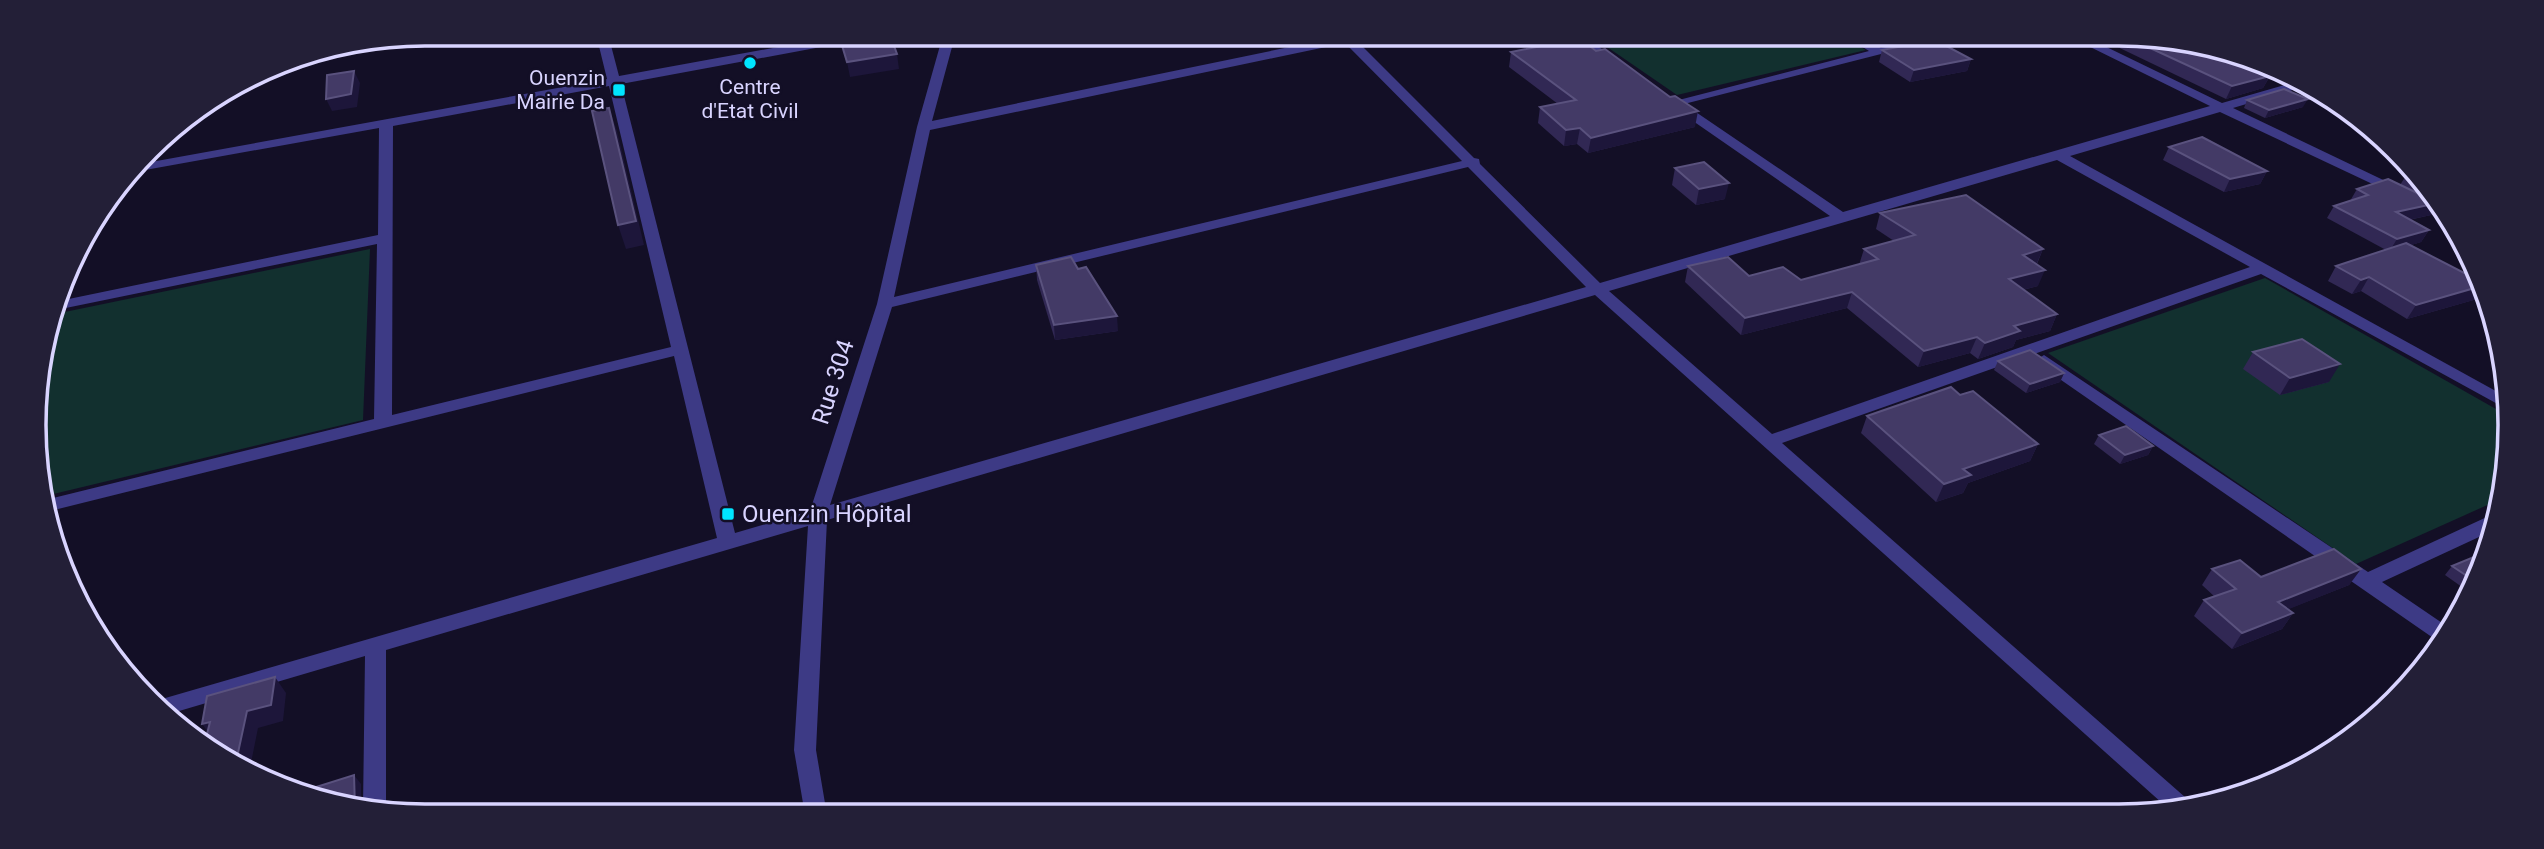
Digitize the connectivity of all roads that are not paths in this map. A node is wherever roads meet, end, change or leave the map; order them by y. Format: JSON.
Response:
{"nodes":[{"id":1,"x":605,"y":46,"type":"edge"},
{"id":2,"x":804,"y":46,"type":"edge"},
{"id":3,"x":946,"y":46,"type":"edge"},
{"id":4,"x":1312,"y":46,"type":"edge"},
{"id":5,"x":1358,"y":46,"type":"edge"},
{"id":6,"x":1591,"y":46,"type":"edge"},
{"id":7,"x":1868,"y":46,"type":"edge"},
{"id":8,"x":1904,"y":46,"type":"edge"},
{"id":9,"x":2094,"y":46,"type":"edge"},
{"id":10,"x":1879,"y":52,"type":"junction"},
{"id":11,"x":1631,"y":74,"type":"edge"},
{"id":12,"x":614,"y":81,"type":"junction"},
{"id":13,"x":2291,"y":87,"type":"edge"},
{"id":14,"x":2221,"y":107,"type":"junction"},
{"id":15,"x":386,"y":123,"type":"junction"},
{"id":16,"x":924,"y":127,"type":"junction"},
{"id":17,"x":2059,"y":155,"type":"junction"},
{"id":18,"x":1474,"y":162,"type":"junction"},
{"id":19,"x":147,"y":167,"type":"edge"},
{"id":20,"x":2431,"y":208,"type":"edge"},
{"id":21,"x":1842,"y":218,"type":"junction"},
{"id":22,"x":385,"y":238,"type":"junction"},
{"id":23,"x":2263,"y":268,"type":"junction"},
{"id":24,"x":1597,"y":289,"type":"junction"},
{"id":25,"x":66,"y":304,"type":"edge"},
{"id":26,"x":885,"y":304,"type":"junction"},
{"id":27,"x":680,"y":350,"type":"junction"},
{"id":28,"x":2029,"y":350,"type":"junction"},
{"id":29,"x":2498,"y":399,"type":"edge"},
{"id":30,"x":383,"y":423,"type":"junction"},
{"id":31,"x":1769,"y":441,"type":"junction"},
{"id":32,"x":54,"y":504,"type":"edge"},
{"id":33,"x":818,"y":515,"type":"junction"},
{"id":34,"x":2485,"y":526,"type":"edge"},
{"id":35,"x":728,"y":542,"type":"junction"},
{"id":36,"x":2367,"y":581,"type":"junction"},
{"id":37,"x":2438,"y":630,"type":"edge"},
{"id":38,"x":376,"y":645,"type":"junction"},
{"id":39,"x":170,"y":705,"type":"edge"},
{"id":40,"x":2174,"y":799,"type":"edge"},
{"id":41,"x":374,"y":800,"type":"edge"},
{"id":42,"x":815,"y":804,"type":"edge"}],
"edges":[{"from":1,"to":12,"type":"street"},
{"from":2,"to":12,"type":"street"},
{"from":3,"to":16,"type":"street","name":"Rue 304"},
{"from":4,"to":16,"type":"street"},
{"from":5,"to":18,"type":"street"},
{"from":6,"to":11,"type":"street"},
{"from":7,"to":10,"type":"street"},
{"from":8,"to":10,"type":"street"},
{"from":9,"to":14,"type":"street"},
{"from":10,"to":21,"type":"street"},
{"from":12,"to":15,"type":"street"},
{"from":12,"to":27,"type":"street"},
{"from":13,"to":14,"type":"street"},
{"from":14,"to":17,"type":"street"},
{"from":14,"to":20,"type":"street"},
{"from":15,"to":19,"type":"street"},
{"from":15,"to":22,"type":"street"},
{"from":16,"to":26,"type":"street","name":"Rue 304"},
{"from":17,"to":21,"type":"street"},
{"from":17,"to":23,"type":"street"},
{"from":18,"to":24,"type":"street"},
{"from":18,"to":26,"type":"street"},
{"from":21,"to":24,"type":"street"},
{"from":22,"to":25,"type":"street"},
{"from":22,"to":30,"type":"street"},
{"from":23,"to":28,"type":"street"},
{"from":23,"to":29,"type":"street"},
{"from":24,"to":31,"type":"street"},
{"from":24,"to":33,"type":"street"},
{"from":26,"to":33,"type":"street","name":"Rue 304"},
{"from":27,"to":30,"type":"street"},
{"from":27,"to":35,"type":"street"},
{"from":28,"to":31,"type":"street"},
{"from":28,"to":36,"type":"street"},
{"from":30,"to":32,"type":"street"},
{"from":31,"to":40,"type":"street"},
{"from":33,"to":35,"type":"street"},
{"from":33,"to":42,"type":"street","name":"Rue 304"},
{"from":34,"to":36,"type":"street"},
{"from":35,"to":38,"type":"street"},
{"from":36,"to":37,"type":"street"},
{"from":38,"to":39,"type":"street"},
{"from":38,"to":41,"type":"street"}]}
